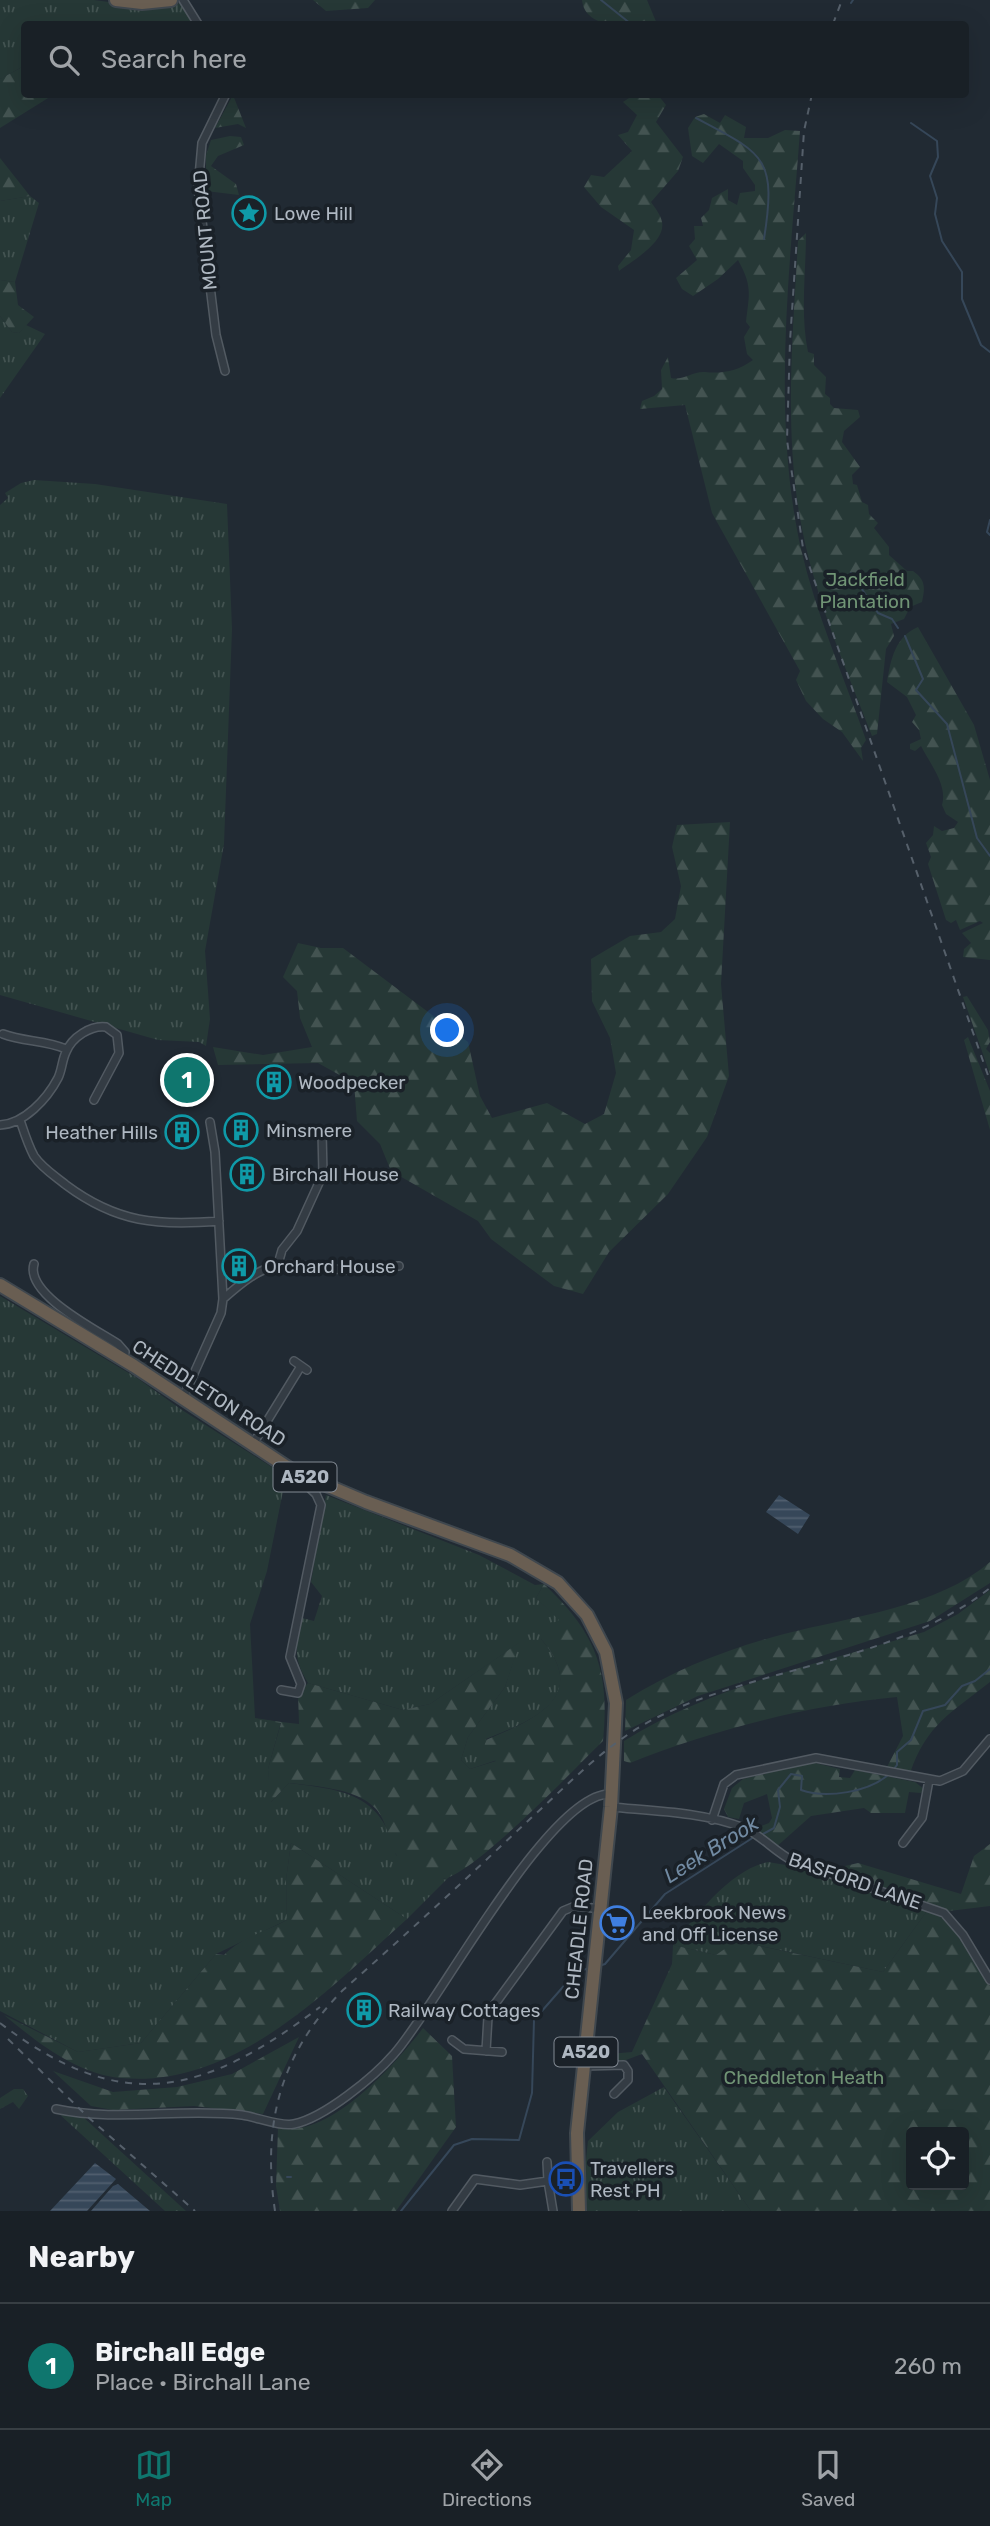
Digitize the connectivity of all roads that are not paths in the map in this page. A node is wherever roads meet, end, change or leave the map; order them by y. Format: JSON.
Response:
{"nodes":[{"id":1,"x":116,"y":0,"type":"edge"},
{"id":2,"x":171,"y":0,"type":"edge"},
{"id":3,"x":183,"y":2,"type":"edge"},
{"id":4,"x":196,"y":21,"type":"edge"},
{"id":5,"x":224,"y":98,"type":"edge"},
{"id":6,"x":225,"y":371,"type":"dead end"},
{"id":7,"x":3,"y":1034,"type":"dead end"},
{"id":8,"x":66,"y":1049,"type":"junction"},
{"id":9,"x":94,"y":1100,"type":"dead end"},
{"id":10,"x":20,"y":1121,"type":"junction"},
{"id":11,"x":210,"y":1122,"type":"dead end"},
{"id":12,"x":0,"y":1125,"type":"edge"},
{"id":13,"x":343,"y":1134,"type":"dead end"},
{"id":14,"x":219,"y":1221,"type":"junction"},
{"id":15,"x":34,"y":1264,"type":"dead end"},
{"id":16,"x":278,"y":1264,"type":"junction"},
{"id":17,"x":398,"y":1266,"type":"dead end"},
{"id":18,"x":0,"y":1284,"type":"edge"},
{"id":19,"x":223,"y":1299,"type":"junction"},
{"id":20,"x":121,"y":1358,"type":"junction"},
{"id":21,"x":301,"y":1366,"type":"dead end"},
{"id":22,"x":183,"y":1398,"type":"junction"},
{"id":23,"x":253,"y":1444,"type":"junction"},
{"id":24,"x":293,"y":1471,"type":"junction"},
{"id":25,"x":606,"y":1652,"type":"joint"},
{"id":26,"x":281,"y":1690,"type":"dead end"},
{"id":27,"x":990,"y":1739,"type":"edge"},
{"id":28,"x":929,"y":1780,"type":"junction"},
{"id":29,"x":611,"y":1800,"type":"junction"},
{"id":30,"x":712,"y":1820,"type":"junction"},
{"id":31,"x":904,"y":1843,"type":"dead end"},
{"id":32,"x":601,"y":1909,"type":"junction"},
{"id":33,"x":990,"y":1980,"type":"edge"},
{"id":34,"x":452,"y":2040,"type":"dead end"},
{"id":35,"x":486,"y":2051,"type":"junction"},
{"id":36,"x":502,"y":2052,"type":"dead end"},
{"id":37,"x":584,"y":2066,"type":"junction"},
{"id":38,"x":614,"y":2094,"type":"dead end"},
{"id":39,"x":56,"y":2109,"type":"dead end"},
{"id":40,"x":547,"y":2162,"type":"dead end"},
{"id":41,"x":548,"y":2181,"type":"junction"},
{"id":42,"x":452,"y":2211,"type":"edge"},
{"id":43,"x":552,"y":2211,"type":"edge"},
{"id":44,"x":579,"y":2211,"type":"edge"}],
"edges":[{"from":1,"to":2,"type":"highway"},
{"from":3,"to":4,"type":"street"},
{"from":5,"to":6,"type":"street","name":"MOUNT ROAD"},
{"from":7,"to":8,"type":"street"},
{"from":8,"to":9,"type":"street"},
{"from":8,"to":10,"type":"street"},
{"from":10,"to":12,"type":"street"},
{"from":10,"to":14,"type":"street"},
{"from":11,"to":14,"type":"street"},
{"from":13,"to":16,"type":"street"},
{"from":14,"to":19,"type":"street"},
{"from":15,"to":20,"type":"street"},
{"from":16,"to":17,"type":"street"},
{"from":16,"to":19,"type":"street"},
{"from":18,"to":20,"type":"highway","name":"CHEDDLETON ROAD","number":"A520"},
{"from":19,"to":22,"type":"street"},
{"from":20,"to":22,"type":"highway","name":"CHEDDLETON ROAD","number":"A520"},
{"from":21,"to":23,"type":"street"},
{"from":22,"to":23,"type":"highway","name":"CHEDDLETON ROAD","number":"A520"},
{"from":23,"to":24,"type":"highway","name":"CHEDDLETON ROAD","number":"A520"},
{"from":24,"to":25,"type":"highway","name":"CHEDDLETON ROAD","number":"A520"},
{"from":24,"to":26,"type":"street"},
{"from":25,"to":29,"type":"highway","name":"CHEADLE ROAD","number":"A520"},
{"from":27,"to":28,"type":"street"},
{"from":28,"to":30,"type":"street"},
{"from":28,"to":31,"type":"street"},
{"from":29,"to":30,"type":"street","name":"BASFORD LANE"},
{"from":29,"to":32,"type":"highway","name":"CHEADLE ROAD","number":"A520"},
{"from":29,"to":39,"type":"street"},
{"from":30,"to":33,"type":"street","name":"BASFORD LANE"},
{"from":32,"to":35,"type":"street"},
{"from":32,"to":37,"type":"highway","name":"CHEADLE ROAD","number":"A520"},
{"from":34,"to":35,"type":"street"},
{"from":35,"to":36,"type":"street"},
{"from":37,"to":38,"type":"street"},
{"from":37,"to":44,"type":"highway","name":"CHEADLE ROAD","number":"A520"},
{"from":40,"to":41,"type":"street"},
{"from":41,"to":42,"type":"street"},
{"from":41,"to":43,"type":"street"}]}
